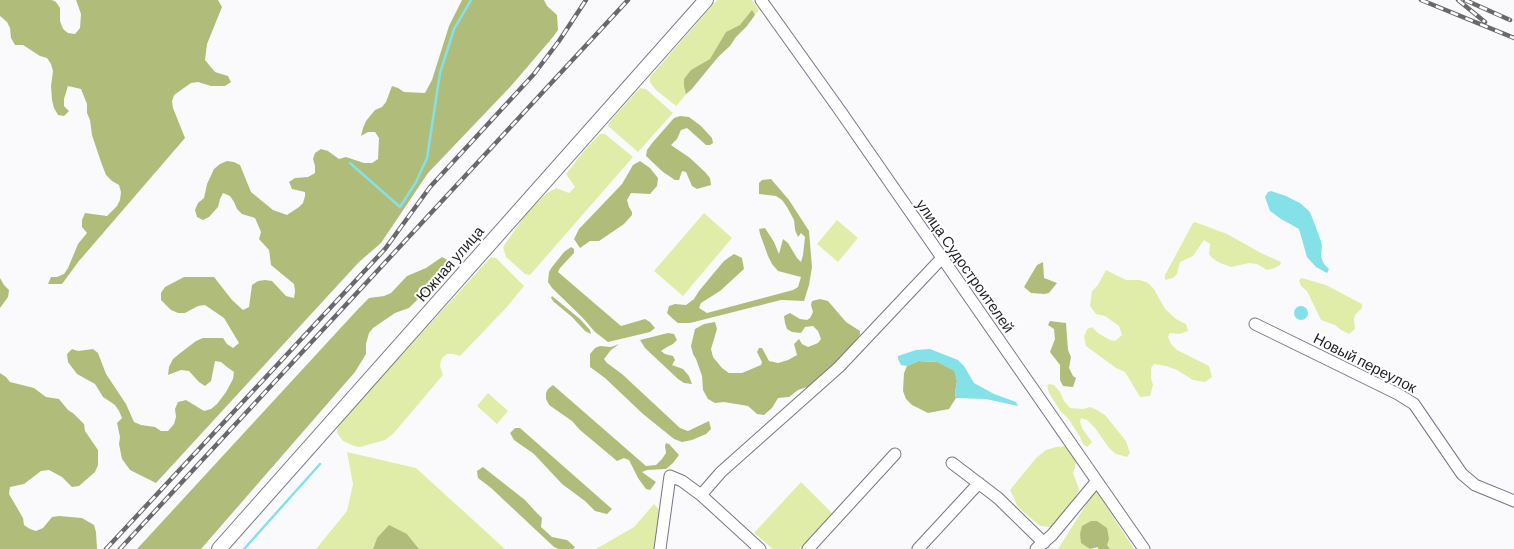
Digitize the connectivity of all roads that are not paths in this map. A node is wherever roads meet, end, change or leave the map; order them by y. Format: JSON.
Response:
{"nodes":[{"id":1,"x":706,"y":0,"type":"edge"},
{"id":2,"x":761,"y":0,"type":"edge"},
{"id":3,"x":941,"y":258,"type":"junction"},
{"id":4,"x":1255,"y":324,"type":"dead end"},
{"id":5,"x":896,"y":454,"type":"dead end"},
{"id":6,"x":952,"y":462,"type":"dead end"},
{"id":7,"x":1096,"y":482,"type":"junction"},
{"id":8,"x":979,"y":483,"type":"junction"},
{"id":9,"x":701,"y":495,"type":"junction"},
{"id":10,"x":1514,"y":501,"type":"edge"},
{"id":11,"x":1040,"y":546,"type":"edge"},
{"id":12,"x":219,"y":549,"type":"edge"},
{"id":13,"x":660,"y":549,"type":"edge"},
{"id":14,"x":760,"y":549,"type":"edge"},
{"id":15,"x":808,"y":549,"type":"edge"},
{"id":16,"x":918,"y":549,"type":"edge"},
{"id":17,"x":1144,"y":549,"type":"edge"}],
"edges":[{"from":1,"to":12,"type":"main road","name":"Южная улица"},
{"from":2,"to":3,"type":"street","name":"улица Судостроителей"},
{"from":3,"to":7,"type":"street","name":"улица Судостроителей"},
{"from":3,"to":9,"type":"street"},
{"from":4,"to":10,"type":"street","name":"Новый переулок"},
{"from":5,"to":15,"type":"street"},
{"from":6,"to":8,"type":"street"},
{"from":7,"to":11,"type":"street"},
{"from":7,"to":17,"type":"street","name":"улица Судостроителей"},
{"from":8,"to":11,"type":"street"},
{"from":8,"to":16,"type":"street"},
{"from":9,"to":13,"type":"street"},
{"from":9,"to":14,"type":"street"}]}
